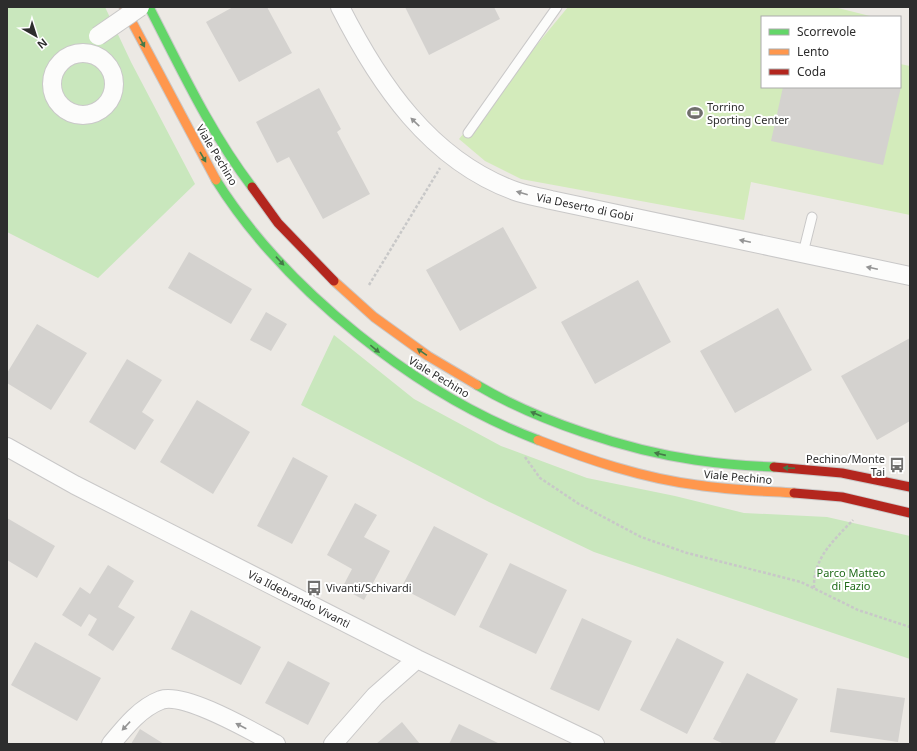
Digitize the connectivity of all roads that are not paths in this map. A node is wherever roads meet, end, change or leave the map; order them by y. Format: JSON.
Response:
{"nodes":[{"id":1,"x":124,"y":7,"type":"edge"},
{"id":2,"x":140,"y":7,"type":"edge"},
{"id":3,"x":149,"y":7,"type":"edge"},
{"id":4,"x":340,"y":7,"type":"edge"},
{"id":5,"x":557,"y":7,"type":"edge"},
{"id":6,"x":82,"y":53,"type":"dead end"},
{"id":7,"x":468,"y":133,"type":"dead end"},
{"id":8,"x":812,"y":217,"type":"dead end"},
{"id":9,"x":803,"y":253,"type":"junction"},
{"id":10,"x":910,"y":276,"type":"edge"},
{"id":11,"x":7,"y":448,"type":"edge"},
{"id":12,"x":910,"y":487,"type":"edge"},
{"id":13,"x":910,"y":513,"type":"edge"},
{"id":14,"x":417,"y":660,"type":"junction"},
{"id":15,"x":111,"y":744,"type":"edge"},
{"id":16,"x":276,"y":744,"type":"edge"},
{"id":17,"x":334,"y":744,"type":"edge"},
{"id":18,"x":595,"y":744,"type":"edge"}],
"edges":[{"from":1,"to":13,"type":"street","name":"Viale Pechino","one_way":true},
{"from":2,"to":6,"type":"street","bridge":true},
{"from":12,"to":3,"type":"street","name":"Viale Pechino","one_way":true},
{"from":9,"to":4,"type":"street","name":"Via Deserto di Gobi","one_way":true},
{"from":5,"to":7,"type":"lane"},
{"from":8,"to":9,"type":"lane"},
{"from":10,"to":9,"type":"street","name":"Via Deserto di Gobi","one_way":true},
{"from":11,"to":14,"type":"street","name":"Via Ildebrando Vivanti"},
{"from":14,"to":17,"type":"street"},
{"from":14,"to":18,"type":"street","name":"Via Ildebrando Vivanti"},
{"from":16,"to":15,"type":"street","one_way":true}]}
